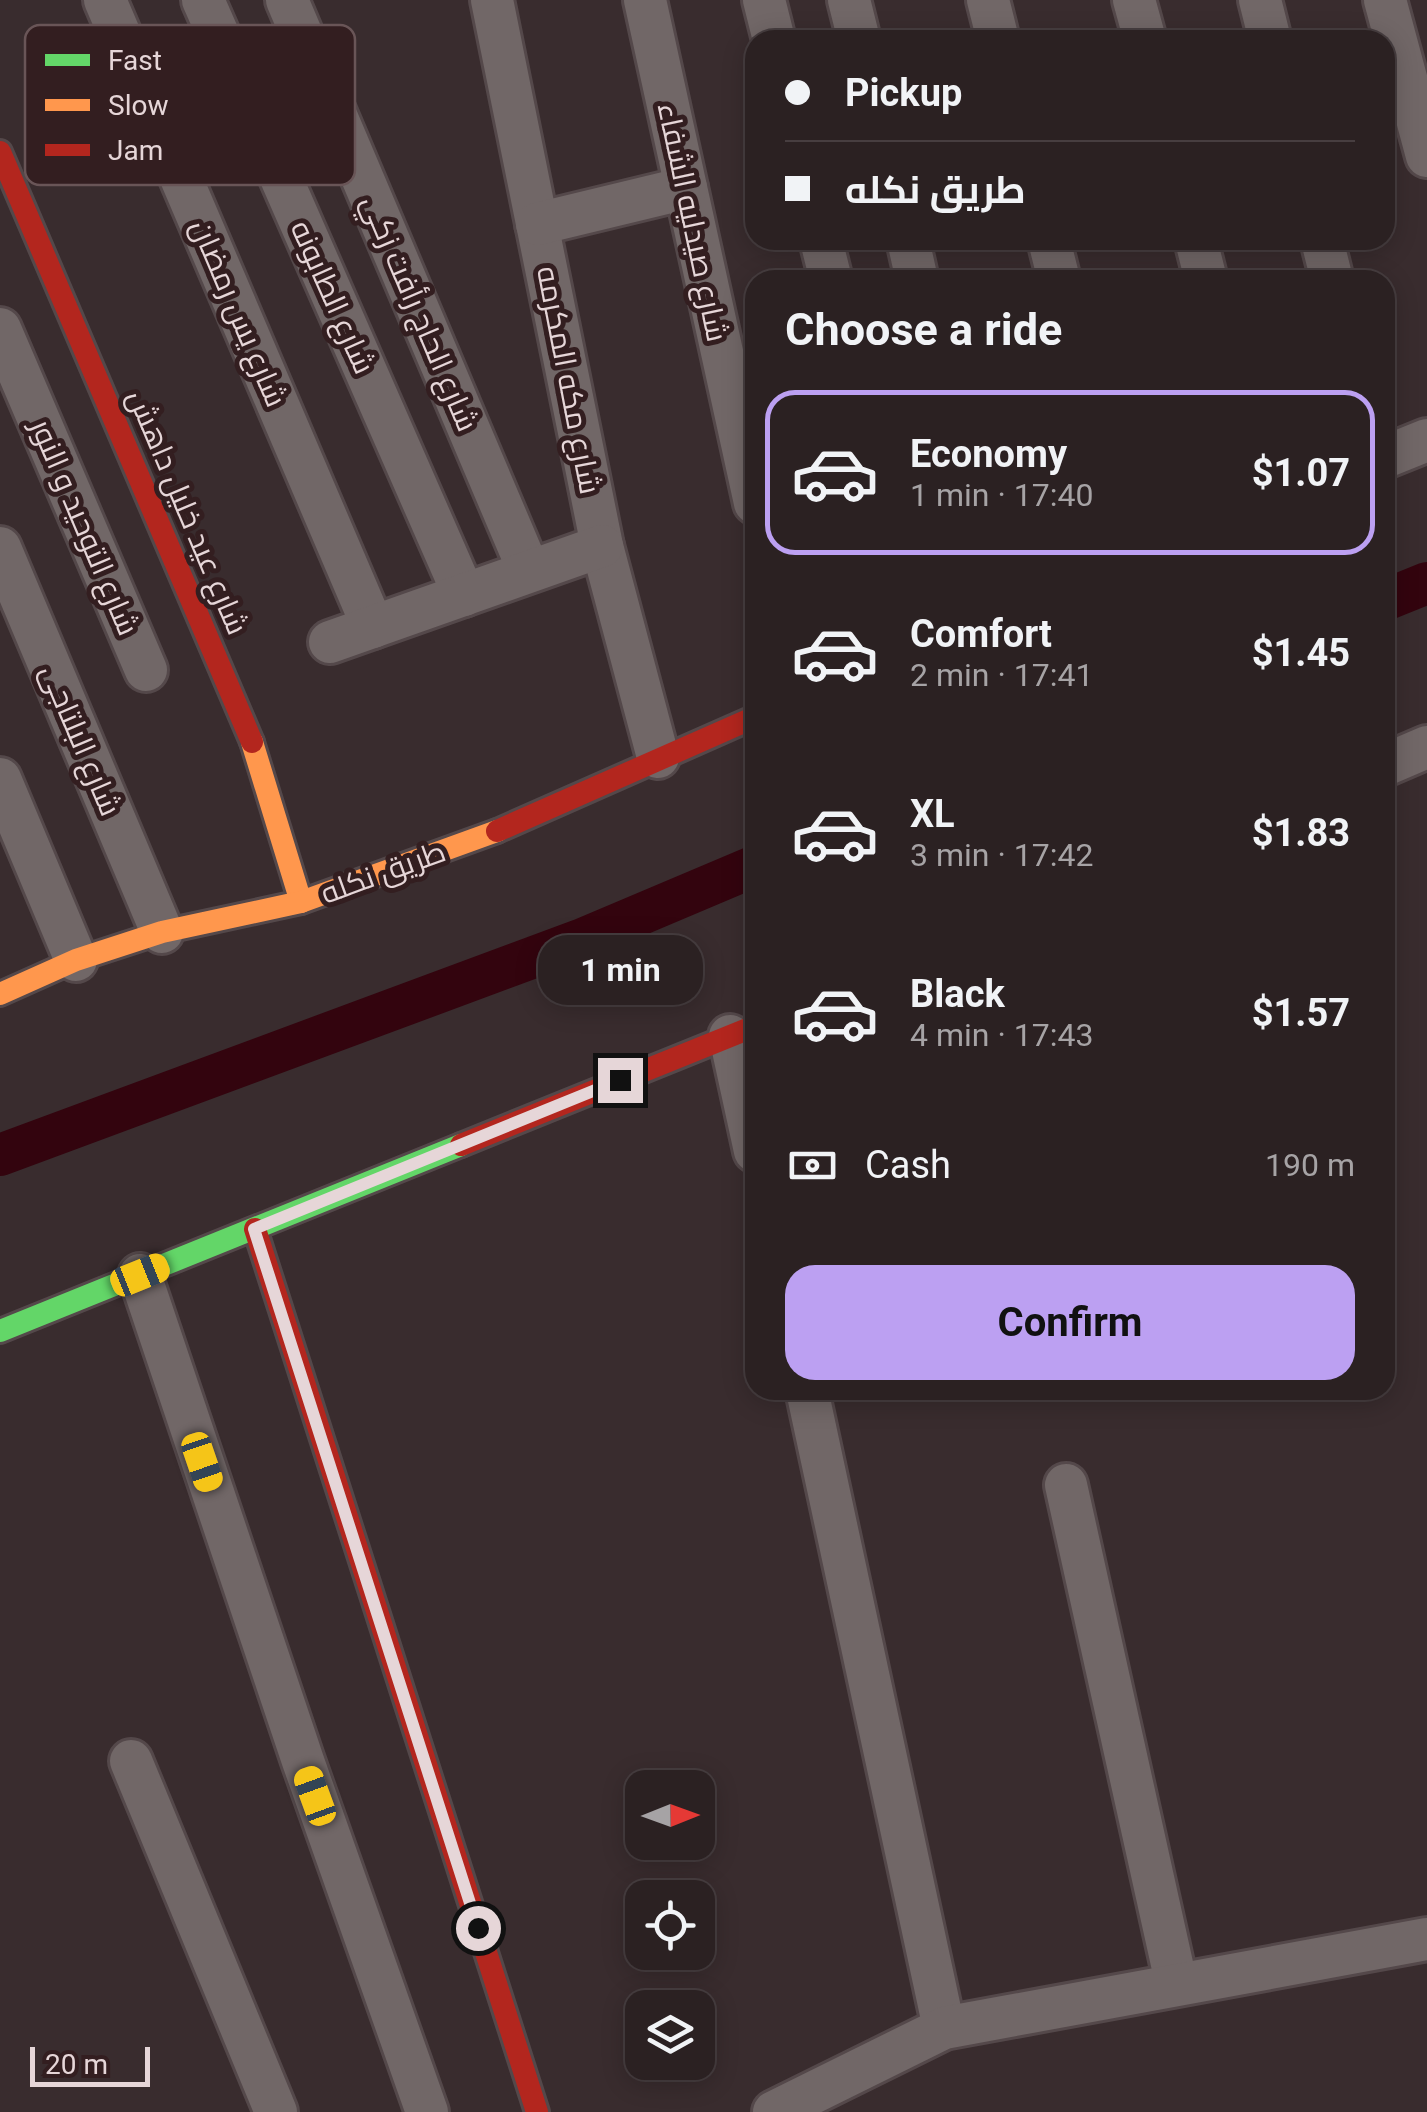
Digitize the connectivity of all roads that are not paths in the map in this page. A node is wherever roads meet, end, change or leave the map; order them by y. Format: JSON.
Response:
{"nodes":[{"id":1,"x":105,"y":0,"type":"edge"},
{"id":2,"x":203,"y":0,"type":"edge"},
{"id":3,"x":287,"y":0,"type":"edge"},
{"id":4,"x":492,"y":0,"type":"edge"},
{"id":5,"x":645,"y":0,"type":"edge"},
{"id":6,"x":764,"y":0,"type":"edge"},
{"id":7,"x":849,"y":0,"type":"edge"},
{"id":8,"x":988,"y":0,"type":"edge"},
{"id":9,"x":1134,"y":0,"type":"edge"},
{"id":10,"x":1260,"y":0,"type":"edge"},
{"id":11,"x":1385,"y":0,"type":"edge"},
{"id":12,"x":116,"y":25,"type":"edge"},
{"id":13,"x":214,"y":25,"type":"edge"},
{"id":14,"x":298,"y":25,"type":"edge"},
{"id":15,"x":772,"y":30,"type":"edge"},
{"id":16,"x":856,"y":30,"type":"edge"},
{"id":17,"x":996,"y":30,"type":"edge"},
{"id":18,"x":1142,"y":30,"type":"edge"},
{"id":19,"x":1268,"y":30,"type":"edge"},
{"id":20,"x":1393,"y":30,"type":"edge"},
{"id":21,"x":1395,"y":37,"type":"edge"},
{"id":22,"x":0,"y":152,"type":"edge"},
{"id":23,"x":1427,"y":156,"type":"edge"},
{"id":24,"x":355,"y":160,"type":"edge"},
{"id":25,"x":184,"y":185,"type":"edge"},
{"id":26,"x":284,"y":185,"type":"edge"},
{"id":27,"x":686,"y":188,"type":"junction"},
{"id":28,"x":537,"y":224,"type":"junction"},
{"id":29,"x":0,"y":329,"type":"edge"},
{"id":30,"x":1427,"y":440,"type":"edge"},
{"id":31,"x":1395,"y":453,"type":"edge"},
{"id":32,"x":745,"y":456,"type":"edge"},
{"id":33,"x":602,"y":546,"type":"junction"},
{"id":34,"x":0,"y":548,"type":"edge"},
{"id":35,"x":529,"y":571,"type":"junction"},
{"id":36,"x":464,"y":595,"type":"junction"},
{"id":37,"x":373,"y":626,"type":"junction"},
{"id":38,"x":330,"y":642,"type":"dead end"},
{"id":39,"x":146,"y":670,"type":"dead end"},
{"id":40,"x":745,"y":722,"type":"edge"},
{"id":41,"x":1427,"y":746,"type":"edge"},
{"id":42,"x":658,"y":757,"type":"junction"},
{"id":43,"x":1395,"y":760,"type":"edge"},
{"id":44,"x":0,"y":779,"type":"edge"},
{"id":45,"x":301,"y":902,"type":"junction"},
{"id":46,"x":162,"y":932,"type":"junction"},
{"id":47,"x":76,"y":960,"type":"junction"},
{"id":48,"x":0,"y":994,"type":"edge"},
{"id":49,"x":743,"y":1031,"type":"edge"},
{"id":50,"x":254,"y":1229,"type":"junction"},
{"id":51,"x":140,"y":1275,"type":"junction"},
{"id":52,"x":0,"y":1330,"type":"edge"},
{"id":53,"x":808,"y":1400,"type":"edge"},
{"id":54,"x":1066,"y":1485,"type":"dead end"},
{"id":55,"x":131,"y":1761,"type":"dead end"},
{"id":56,"x":1427,"y":1939,"type":"edge"},
{"id":57,"x":1176,"y":1982,"type":"junction"},
{"id":58,"x":944,"y":2028,"type":"junction"},
{"id":59,"x":276,"y":2112,"type":"edge"},
{"id":60,"x":427,"y":2112,"type":"edge"},
{"id":61,"x":537,"y":2112,"type":"edge"},
{"id":62,"x":774,"y":2112,"type":"edge"}],
"edges":[{"from":1,"to":12,"type":"street","name":"شارع يس رمضان"},
{"from":2,"to":13,"type":"street","name":"شارع الطابونه"},
{"from":3,"to":14,"type":"street","name":"شارع الحاج رأفت زكي"},
{"from":4,"to":28,"type":"street","name":"شارع مكه المكرمه"},
{"from":5,"to":27,"type":"street","name":"شارع صيدليه الشفاء"},
{"from":6,"to":15,"type":"street"},
{"from":7,"to":16,"type":"street"},
{"from":8,"to":17,"type":"street"},
{"from":9,"to":18,"type":"street"},
{"from":10,"to":19,"type":"street"},
{"from":11,"to":20,"type":"street"},
{"from":21,"to":23,"type":"street"},
{"from":22,"to":45,"type":"street","name":"شارع عيد خليل داهش"},
{"from":24,"to":35,"type":"street","name":"شارع الحاج رأفت زكي"},
{"from":25,"to":37,"type":"street","name":"شارع يس رمضان"},
{"from":26,"to":36,"type":"street","name":"شارع الطابونه"},
{"from":27,"to":28,"type":"street"},
{"from":27,"to":32,"type":"street","name":"شارع صيدليه الشفاء"},
{"from":28,"to":33,"type":"street","name":"شارع مكه المكرمه"},
{"from":29,"to":39,"type":"street","name":"شارع التوحيد و النور"},
{"from":30,"to":31,"type":"street"},
{"from":33,"to":35,"type":"street"},
{"from":33,"to":42,"type":"street","name":"شارع مكه المكرمه"},
{"from":34,"to":46,"type":"street","name":"شارع البلتاجى"},
{"from":35,"to":36,"type":"street"},
{"from":36,"to":37,"type":"street"},
{"from":37,"to":38,"type":"street"},
{"from":40,"to":42,"type":"street","name":"طريق نكله"},
{"from":41,"to":43,"type":"street"},
{"from":42,"to":45,"type":"street","name":"طريق نكله"},
{"from":44,"to":47,"type":"street"},
{"from":45,"to":46,"type":"street","name":"طريق نكله"},
{"from":46,"to":47,"type":"street","name":"طريق نكله"},
{"from":47,"to":48,"type":"street","name":"طريق نكله"},
{"from":49,"to":50,"type":"street"},
{"from":50,"to":51,"type":"street"},
{"from":50,"to":61,"type":"street"},
{"from":51,"to":52,"type":"street"},
{"from":51,"to":60,"type":"street"},
{"from":53,"to":58,"type":"street"},
{"from":54,"to":57,"type":"street"},
{"from":55,"to":59,"type":"street"},
{"from":56,"to":57,"type":"street"},
{"from":57,"to":58,"type":"street"},
{"from":58,"to":62,"type":"street"}]}
